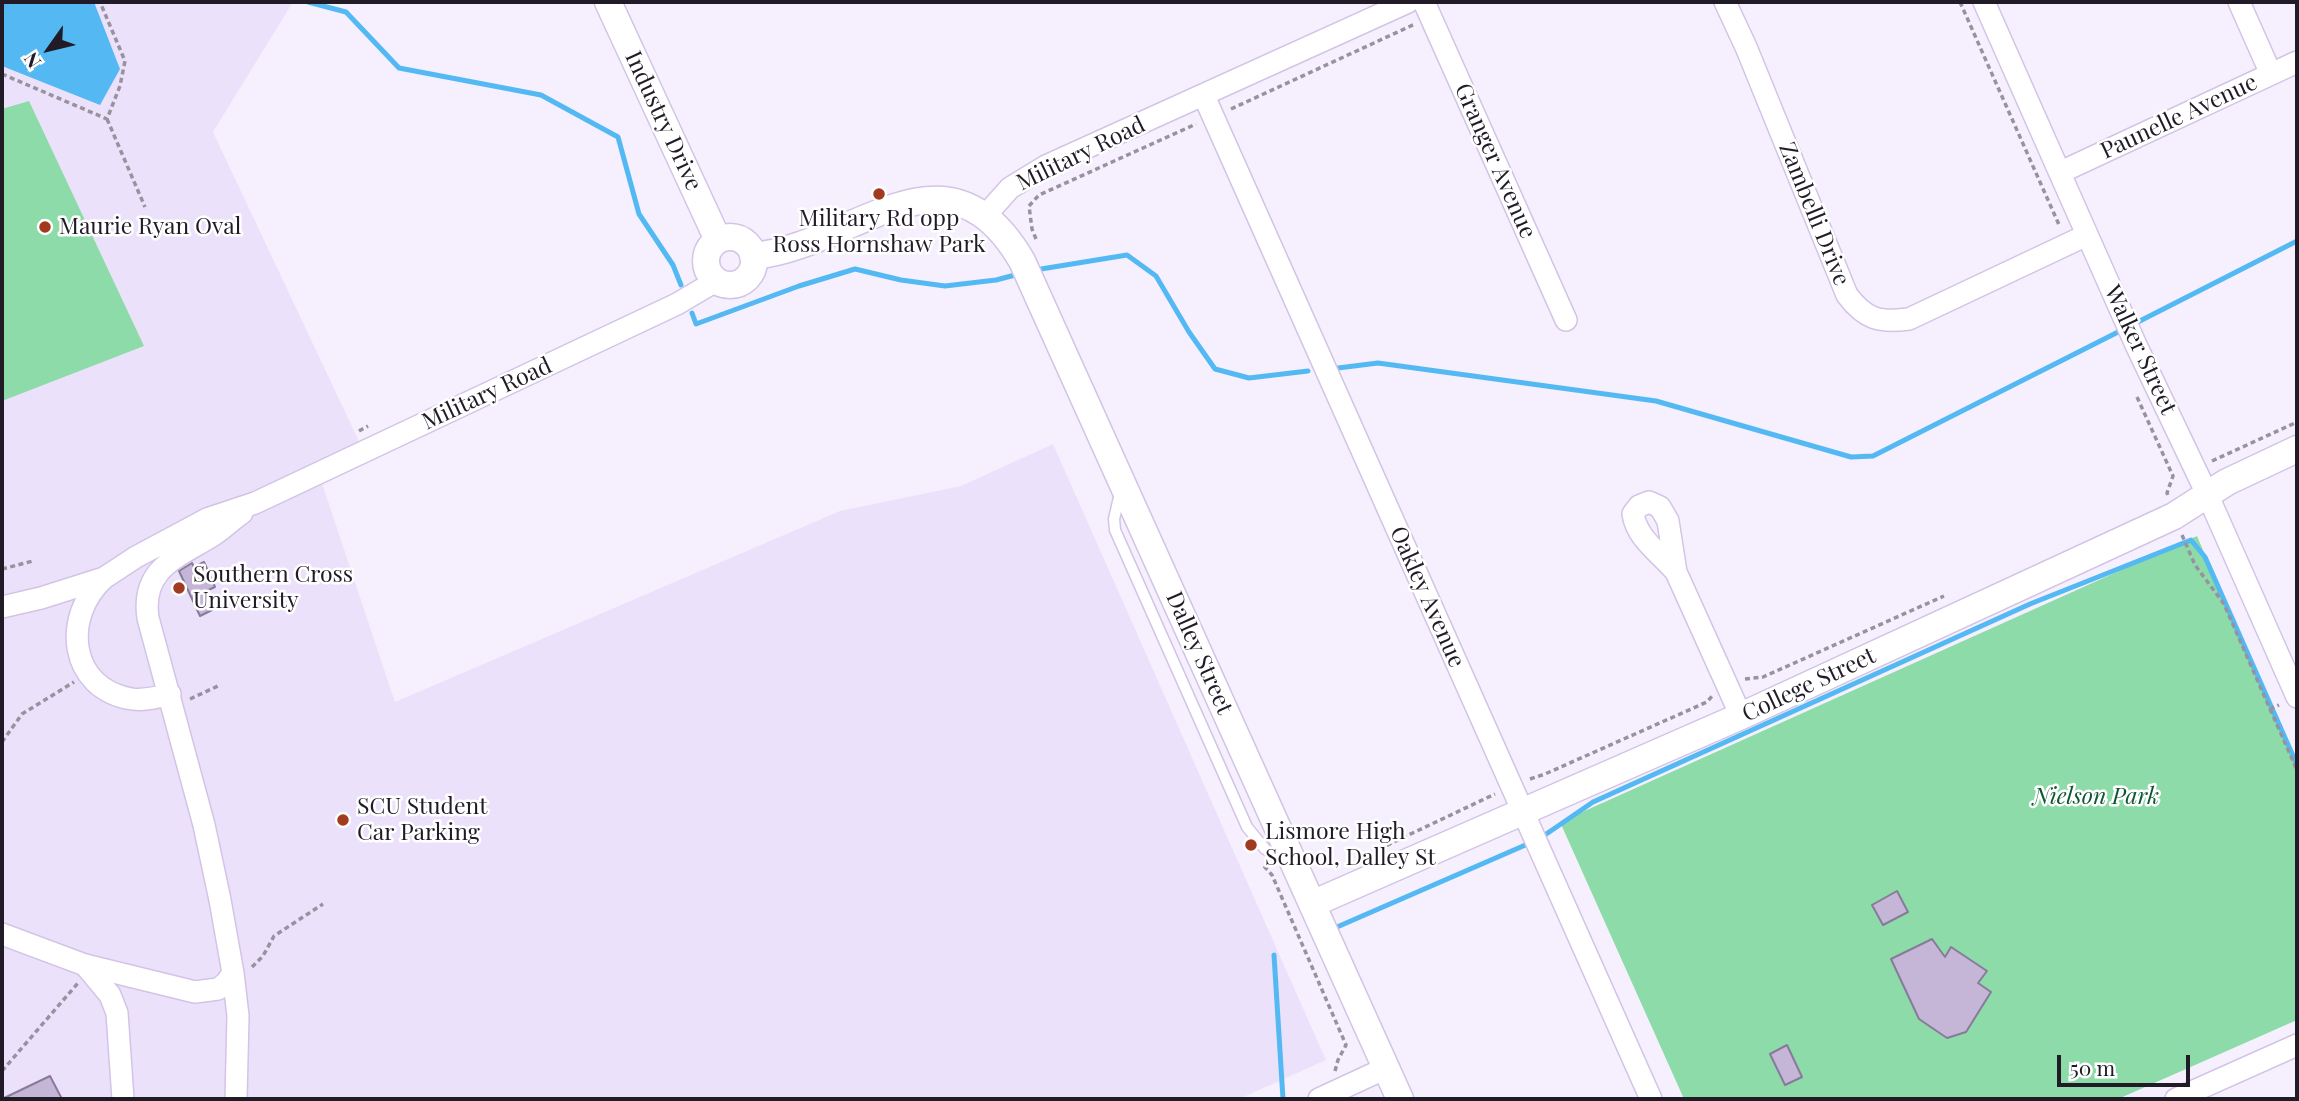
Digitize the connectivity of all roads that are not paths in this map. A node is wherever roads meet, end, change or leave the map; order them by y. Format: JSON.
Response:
{"nodes":[{"id":1,"x":608,"y":2,"type":"edge"},
{"id":2,"x":1408,"y":2,"type":"edge"},
{"id":3,"x":1725,"y":2,"type":"edge"},
{"id":4,"x":1984,"y":2,"type":"edge"},
{"id":5,"x":2239,"y":2,"type":"edge"},
{"id":6,"x":1423,"y":12,"type":"edge"},
{"id":7,"x":2297,"y":62,"type":"edge"},
{"id":8,"x":2271,"y":74,"type":"junction"},
{"id":9,"x":1204,"y":96,"type":"junction"},
{"id":10,"x":2061,"y":172,"type":"junction"},
{"id":11,"x":985,"y":216,"type":"junction"},
{"id":12,"x":2087,"y":235,"type":"junction"},
{"id":13,"x":718,"y":240,"type":"junction"},
{"id":14,"x":753,"y":257,"type":"junction"},
{"id":15,"x":716,"y":281,"type":"junction"},
{"id":16,"x":1566,"y":320,"type":"dead end"},
{"id":17,"x":2297,"y":449,"type":"edge"},
{"id":18,"x":2208,"y":496,"type":"junction"},
{"id":19,"x":255,"y":503,"type":"junction"},
{"id":20,"x":1676,"y":572,"type":"dead end"},
{"id":21,"x":104,"y":578,"type":"junction"},
{"id":22,"x":146,"y":601,"type":"junction"},
{"id":23,"x":2,"y":607,"type":"edge"},
{"id":24,"x":170,"y":694,"type":"junction"},
{"id":25,"x":2297,"y":697,"type":"edge"},
{"id":26,"x":1741,"y":716,"type":"junction"},
{"id":27,"x":1532,"y":831,"type":"junction"},
{"id":28,"x":1321,"y":923,"type":"junction"},
{"id":29,"x":2,"y":934,"type":"edge"},
{"id":30,"x":85,"y":965,"type":"junction"},
{"id":31,"x":233,"y":973,"type":"junction"},
{"id":32,"x":2297,"y":1045,"type":"edge"},
{"id":33,"x":1386,"y":1068,"type":"junction"},
{"id":34,"x":123,"y":1099,"type":"edge"},
{"id":35,"x":236,"y":1099,"type":"edge"},
{"id":36,"x":1319,"y":1099,"type":"edge"},
{"id":37,"x":1400,"y":1099,"type":"edge"},
{"id":38,"x":1651,"y":1099,"type":"edge"},
{"id":39,"x":2176,"y":1099,"type":"edge"}],
"edges":[{"from":1,"to":13,"type":"street","name":"Industry Drive"},
{"from":2,"to":9,"type":"street","name":"Military Road"},
{"from":3,"to":12,"type":"street","name":"Zambelli Drive"},
{"from":4,"to":10,"type":"street","name":"Walker Street"},
{"from":5,"to":8,"type":"street"},
{"from":6,"to":16,"type":"street","name":"Granger Avenue"},
{"from":7,"to":8,"type":"street","name":"Paunelle Avenue"},
{"from":8,"to":10,"type":"street","name":"Paunelle Avenue"},
{"from":9,"to":11,"type":"street","name":"Military Road"},
{"from":9,"to":27,"type":"street","name":"Oakley Avenue"},
{"from":10,"to":12,"type":"street","name":"Walker Street"},
{"from":11,"to":14,"type":"street"},
{"from":11,"to":28,"type":"street","name":"Dalley Street"},
{"from":12,"to":18,"type":"street","name":"Walker Street"},
{"from":13,"to":14,"type":"street"},
{"from":13,"to":15,"type":"street"},
{"from":14,"to":15,"type":"street"},
{"from":15,"to":19,"type":"street","name":"Military Road"},
{"from":17,"to":18,"type":"street","name":"College Street"},
{"from":18,"to":25,"type":"street","name":"Walker Street"},
{"from":18,"to":26,"type":"street","name":"College Street"},
{"from":19,"to":21,"type":"street"},
{"from":19,"to":22,"type":"street"},
{"from":20,"to":26,"type":"street"},
{"from":21,"to":22,"type":"street"},
{"from":21,"to":23,"type":"street"},
{"from":21,"to":24,"type":"street"},
{"from":22,"to":24,"type":"street"},
{"from":24,"to":31,"type":"street"},
{"from":26,"to":27,"type":"street","name":"College Street"},
{"from":27,"to":28,"type":"street","name":"College Street"},
{"from":27,"to":38,"type":"street","name":"Oakley Avenue"},
{"from":28,"to":33,"type":"street","name":"Dalley Street"},
{"from":29,"to":30,"type":"street"},
{"from":30,"to":31,"type":"street"},
{"from":30,"to":34,"type":"street"},
{"from":31,"to":35,"type":"street"},
{"from":32,"to":39,"type":"street"},
{"from":33,"to":36,"type":"street"},
{"from":33,"to":37,"type":"street","name":"Dalley Street"}]}
